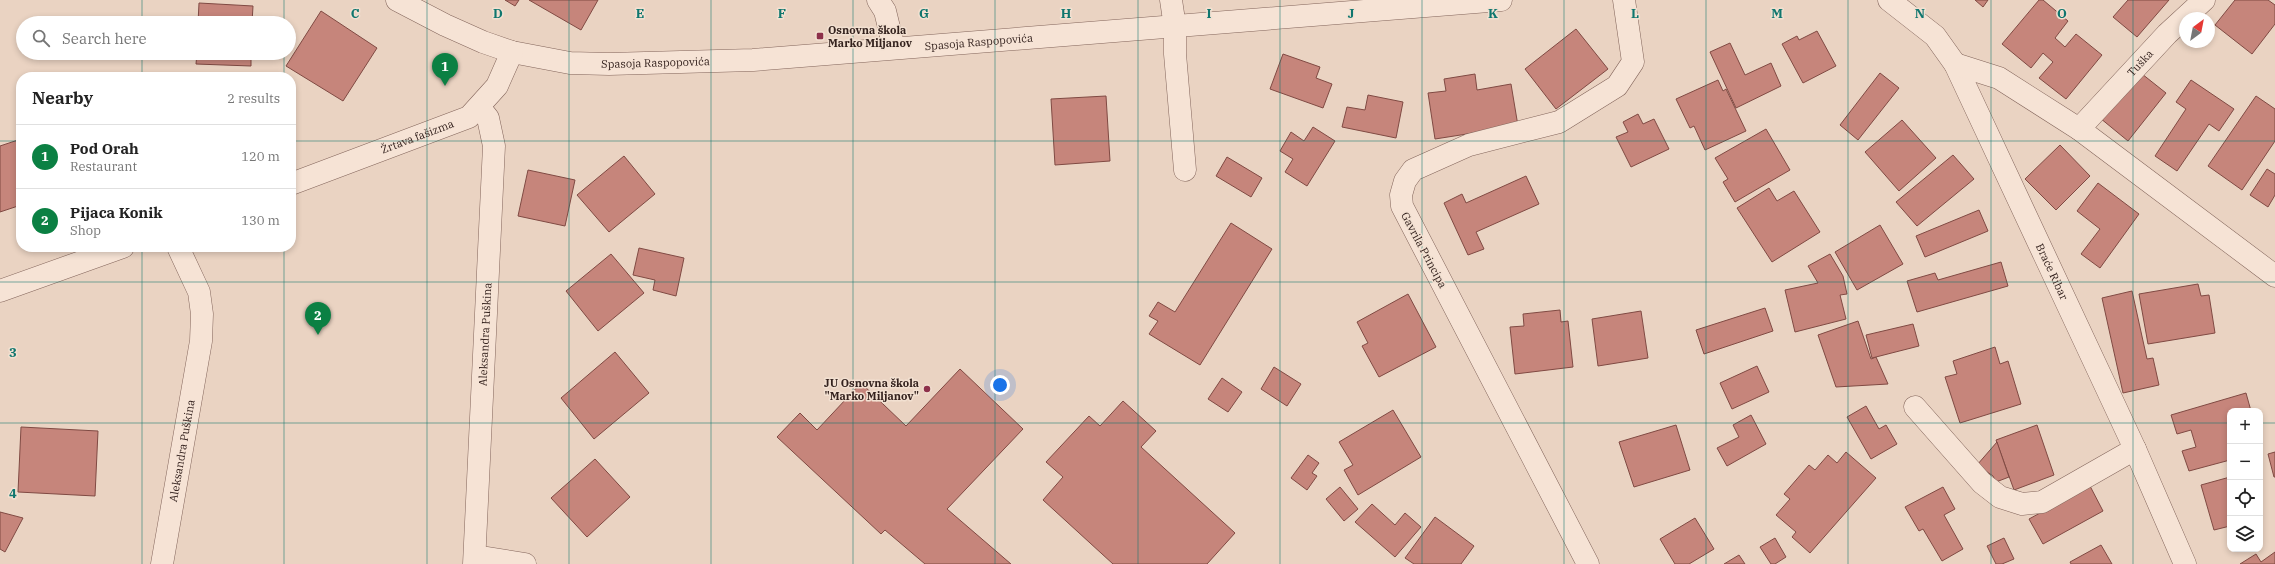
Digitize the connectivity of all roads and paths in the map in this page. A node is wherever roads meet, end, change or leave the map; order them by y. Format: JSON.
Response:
{"nodes":[{"id":1,"x":397,"y":0,"type":"edge"},
{"id":2,"x":878,"y":0,"type":"edge"},
{"id":3,"x":1171,"y":0,"type":"edge"},
{"id":4,"x":1501,"y":0,"type":"edge"},
{"id":5,"x":1624,"y":0,"type":"edge"},
{"id":6,"x":1889,"y":0,"type":"edge"},
{"id":7,"x":2204,"y":0,"type":"edge"},
{"id":8,"x":1175,"y":27,"type":"junction"},
{"id":9,"x":894,"y":48,"type":"junction"},
{"id":10,"x":512,"y":52,"type":"junction"},
{"id":11,"x":1955,"y":64,"type":"junction"},
{"id":12,"x":480,"y":108,"type":"junction"},
{"id":13,"x":2079,"y":129,"type":"junction"},
{"id":14,"x":1185,"y":170,"type":"dead end"},
{"id":15,"x":296,"y":182,"type":"edge"},
{"id":16,"x":109,"y":252,"type":"edge"},
{"id":17,"x":180,"y":252,"type":"edge"},
{"id":18,"x":2275,"y":276,"type":"edge"},
{"id":19,"x":0,"y":291,"type":"edge"},
{"id":20,"x":1915,"y":407,"type":"dead end"},
{"id":21,"x":2135,"y":449,"type":"junction"},
{"id":22,"x":474,"y":560,"type":"edge"},
{"id":23,"x":162,"y":564,"type":"edge"},
{"id":24,"x":525,"y":564,"type":"edge"},
{"id":25,"x":1588,"y":564,"type":"edge"},
{"id":26,"x":2186,"y":564,"type":"edge"}],
"edges":[{"from":1,"to":10,"type":"street","name":"Spasoja Raspopovića"},
{"from":2,"to":9,"type":"street"},
{"from":3,"to":8,"type":"street"},
{"from":4,"to":8,"type":"street","name":"Spasoja Raspopovića"},
{"from":5,"to":25,"type":"street","name":"Gavrila Principa"},
{"from":6,"to":11,"type":"street","name":"Braće Ribar"},
{"from":7,"to":13,"type":"street","name":"Tuška"},
{"from":8,"to":9,"type":"street","name":"Spasoja Raspopovića"},
{"from":8,"to":14,"type":"street"},
{"from":9,"to":10,"type":"street","name":"Spasoja Raspopovića"},
{"from":10,"to":12,"type":"street","name":"Žrtava fašizma"},
{"from":11,"to":13,"type":"street"},
{"from":11,"to":21,"type":"street","name":"Braće Ribar"},
{"from":12,"to":15,"type":"street","name":"Žrtava fašizma"},
{"from":12,"to":22,"type":"street","name":"Aleksandra Puškina"},
{"from":13,"to":18,"type":"street"},
{"from":16,"to":19,"type":"street"},
{"from":17,"to":23,"type":"street","name":"Aleksandra Puškina"},
{"from":20,"to":21,"type":"street"},
{"from":21,"to":26,"type":"street","name":"Braće Ribar"},
{"from":22,"to":24,"type":"street"}]}
